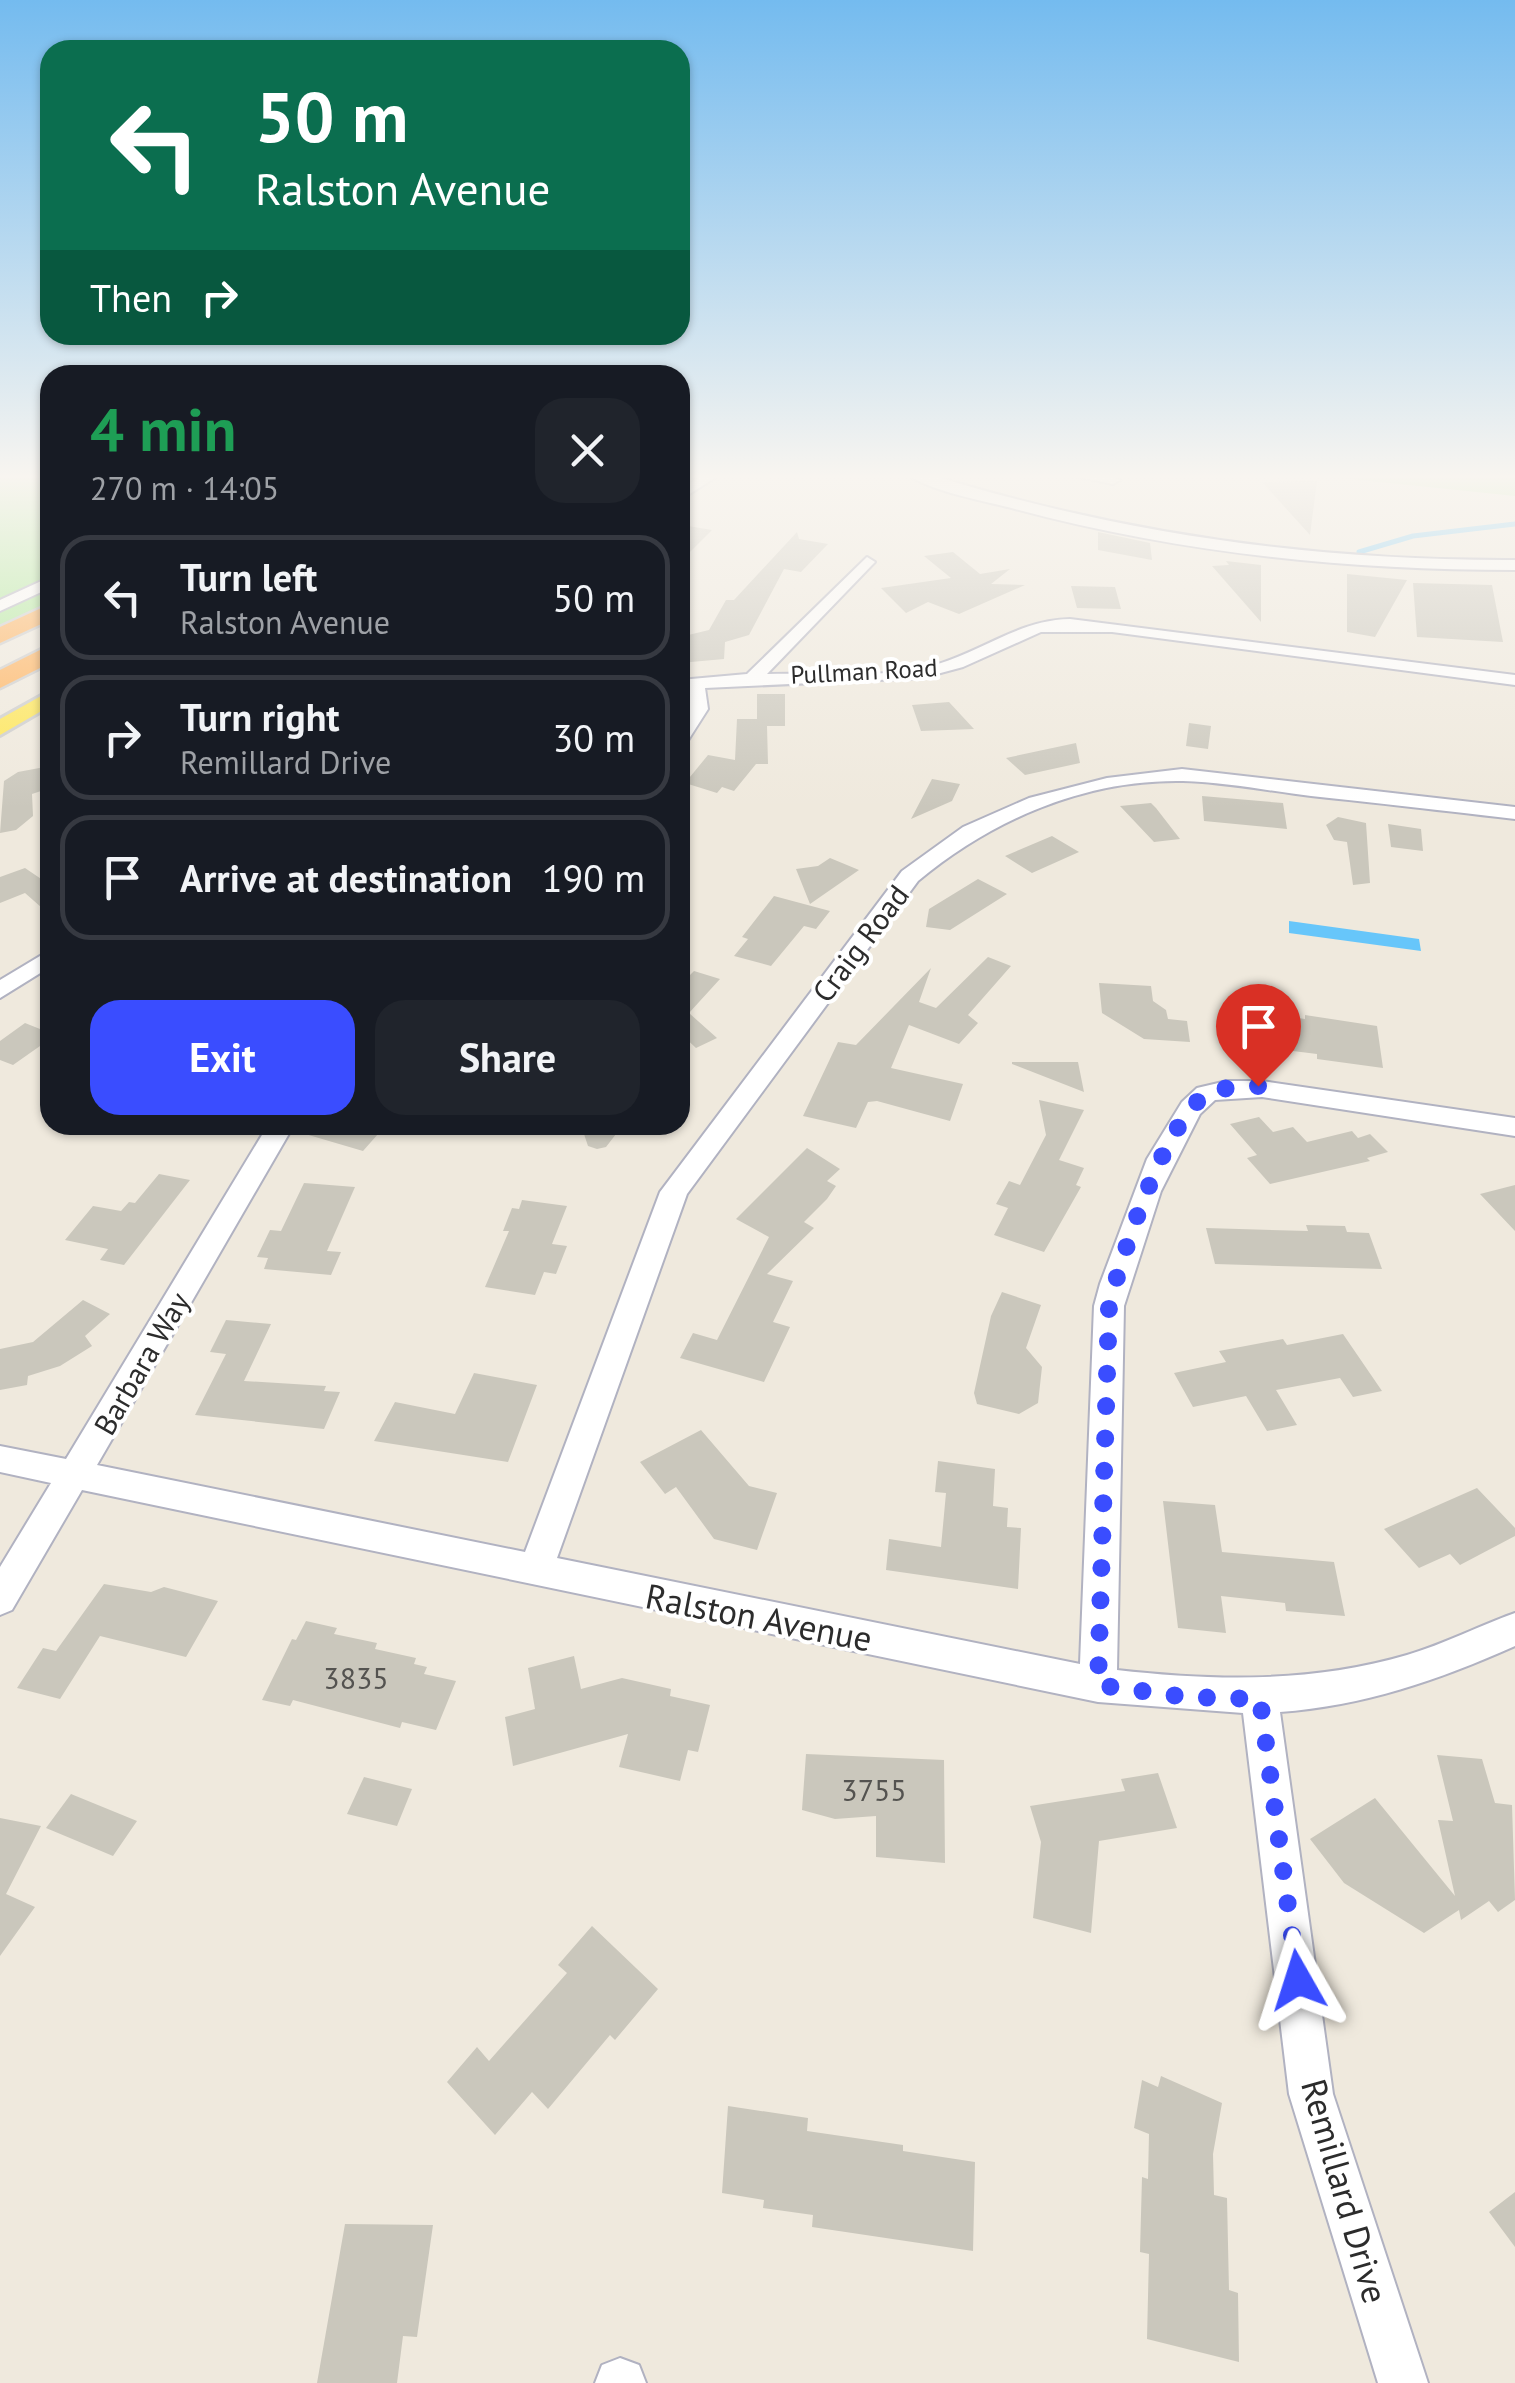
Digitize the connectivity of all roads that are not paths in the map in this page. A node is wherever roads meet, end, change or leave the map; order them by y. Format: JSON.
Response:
{"nodes":[{"id":1,"x":845,"y":585,"type":"edge"},
{"id":2,"x":40,"y":587,"type":"edge"},
{"id":3,"x":0,"y":606,"type":"edge"},
{"id":4,"x":40,"y":616,"type":"edge"},
{"id":5,"x":0,"y":636,"type":"edge"},
{"id":6,"x":40,"y":658,"type":"edge"},
{"id":7,"x":756,"y":676,"type":"junction"},
{"id":8,"x":0,"y":680,"type":"edge"},
{"id":9,"x":1515,"y":680,"type":"edge"},
{"id":10,"x":690,"y":684,"type":"edge"},
{"id":11,"x":690,"y":688,"type":"edge"},
{"id":12,"x":40,"y":703,"type":"edge"},
{"id":13,"x":690,"y":724,"type":"edge"},
{"id":14,"x":0,"y":728,"type":"edge"},
{"id":15,"x":1515,"y":813,"type":"edge"},
{"id":16,"x":40,"y":964,"type":"edge"},
{"id":17,"x":0,"y":990,"type":"edge"},
{"id":18,"x":1515,"y":1126,"type":"edge"},
{"id":19,"x":275,"y":1135,"type":"edge"},
{"id":20,"x":0,"y":1459,"type":"edge"},
{"id":21,"x":76,"y":1474,"type":"junction"},
{"id":22,"x":535,"y":1572,"type":"junction"},
{"id":23,"x":0,"y":1599,"type":"edge"},
{"id":24,"x":1515,"y":1629,"type":"edge"},
{"id":25,"x":1098,"y":1685,"type":"junction"},
{"id":26,"x":1260,"y":1699,"type":"junction"},
{"id":27,"x":1403,"y":2383,"type":"edge"}],
"edges":[{"from":1,"to":7,"type":"street"},
{"from":2,"to":3,"type":"street"},
{"from":4,"to":5,"type":"highway"},
{"from":6,"to":8,"type":"highway"},
{"from":7,"to":9,"type":"street","name":"Pullman Road"},
{"from":7,"to":10,"type":"street","name":"Pullman Road"},
{"from":11,"to":13,"type":"street"},
{"from":12,"to":14,"type":"main road"},
{"from":15,"to":22,"type":"street","name":"Craig Road"},
{"from":16,"to":17,"type":"street"},
{"from":18,"to":25,"type":"street"},
{"from":19,"to":21,"type":"street","name":"Barbara Way"},
{"from":20,"to":21,"type":"street","name":"Ralston Avenue"},
{"from":21,"to":22,"type":"street","name":"Ralston Avenue"},
{"from":21,"to":23,"type":"street","name":"Barbara Way"},
{"from":22,"to":25,"type":"street","name":"Ralston Avenue"},
{"from":24,"to":26,"type":"street","name":"Ralston Avenue"},
{"from":25,"to":26,"type":"street","name":"Ralston Avenue"},
{"from":26,"to":27,"type":"street","name":"Remillard Drive"}]}
